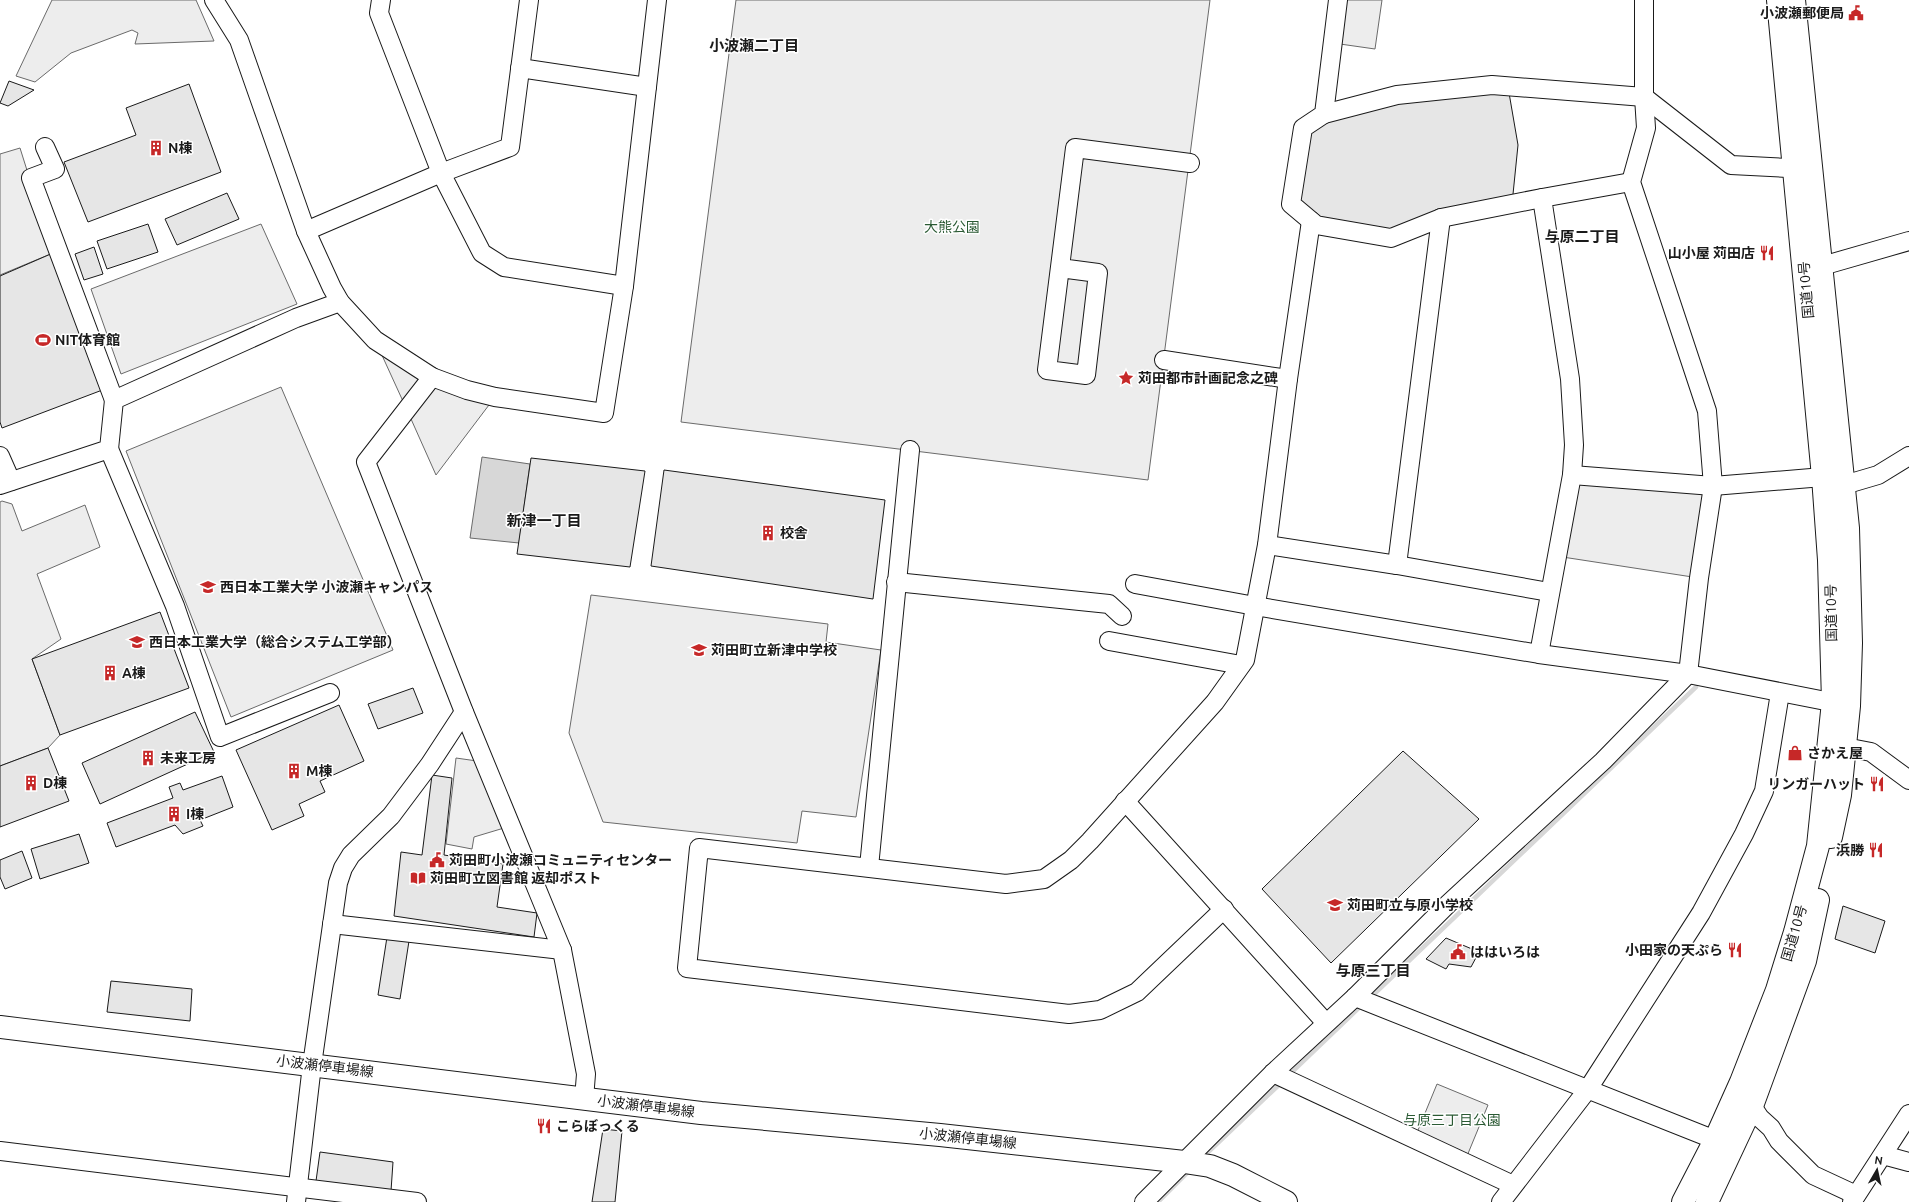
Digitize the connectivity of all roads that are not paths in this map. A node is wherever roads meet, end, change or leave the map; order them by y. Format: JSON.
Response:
{"nodes":[{"id":1,"x":214,"y":0,"type":"edge"},
{"id":2,"x":381,"y":0,"type":"edge"},
{"id":3,"x":529,"y":0,"type":"edge"},
{"id":4,"x":657,"y":0,"type":"edge"},
{"id":5,"x":1338,"y":0,"type":"edge"},
{"id":6,"x":1644,"y":0,"type":"edge"},
{"id":7,"x":1778,"y":0,"type":"edge"},
{"id":8,"x":1794,"y":0,"type":"edge"},
{"id":9,"x":520,"y":68,"type":"junction"},
{"id":10,"x":647,"y":87,"type":"junction"},
{"id":11,"x":1644,"y":97,"type":"junction"},
{"id":12,"x":1324,"y":114,"type":"junction"},
{"id":13,"x":45,"y":148,"type":"dead end"},
{"id":14,"x":1190,"y":163,"type":"dead end"},
{"id":15,"x":1804,"y":169,"type":"junction"},
{"id":16,"x":441,"y":173,"type":"junction"},
{"id":17,"x":1631,"y":182,"type":"junction"},
{"id":18,"x":1542,"y":198,"type":"junction"},
{"id":19,"x":1441,"y":218,"type":"junction"},
{"id":20,"x":1311,"y":221,"type":"junction"},
{"id":21,"x":306,"y":231,"type":"junction"},
{"id":22,"x":1909,"y":241,"type":"edge"},
{"id":23,"x":1822,"y":266,"type":"junction"},
{"id":24,"x":1060,"y":268,"type":"junction"},
{"id":25,"x":624,"y":286,"type":"junction"},
{"id":26,"x":340,"y":302,"type":"junction"},
{"id":27,"x":1164,"y":360,"type":"dead end"},
{"id":28,"x":432,"y":377,"type":"junction"},
{"id":29,"x":1288,"y":379,"type":"junction"},
{"id":30,"x":114,"y":400,"type":"junction"},
{"id":31,"x":110,"y":449,"type":"junction"},
{"id":32,"x":910,"y":450,"type":"dead end"},
{"id":33,"x":0,"y":456,"type":"edge"},
{"id":34,"x":1909,"y":456,"type":"edge"},
{"id":35,"x":1572,"y":475,"type":"junction"},
{"id":36,"x":1823,"y":477,"type":"junction"},
{"id":37,"x":5,"y":483,"type":"edge"},
{"id":38,"x":1844,"y":485,"type":"junction"},
{"id":39,"x":1713,"y":486,"type":"junction"},
{"id":40,"x":1267,"y":545,"type":"junction"},
{"id":41,"x":1397,"y":565,"type":"junction"},
{"id":42,"x":896,"y":582,"type":"junction"},
{"id":43,"x":1136,"y":584,"type":"dead end"},
{"id":44,"x":1549,"y":592,"type":"junction"},
{"id":45,"x":1254,"y":606,"type":"junction"},
{"id":46,"x":1122,"y":616,"type":"dead end"},
{"id":47,"x":1109,"y":641,"type":"dead end"},
{"id":48,"x":1539,"y":654,"type":"junction"},
{"id":49,"x":1241,"y":665,"type":"junction"},
{"id":50,"x":1688,"y":674,"type":"junction"},
{"id":51,"x":330,"y":693,"type":"dead end"},
{"id":52,"x":1780,"y":693,"type":"junction"},
{"id":53,"x":1841,"y":704,"type":"junction"},
{"id":54,"x":464,"y":712,"type":"junction"},
{"id":55,"x":1845,"y":747,"type":"junction"},
{"id":56,"x":1909,"y":780,"type":"edge"},
{"id":57,"x":1124,"y":801,"type":"junction"},
{"id":58,"x":869,"y":867,"type":"junction"},
{"id":59,"x":1224,"y":910,"type":"junction"},
{"id":60,"x":332,"y":924,"type":"junction"},
{"id":61,"x":562,"y":950,"type":"junction"},
{"id":62,"x":1355,"y":996,"type":"junction"},
{"id":63,"x":1326,"y":1023,"type":"junction"},
{"id":64,"x":0,"y":1027,"type":"edge"},
{"id":65,"x":312,"y":1064,"type":"junction"},
{"id":66,"x":1273,"y":1073,"type":"junction"},
{"id":67,"x":1741,"y":1082,"type":"junction"},
{"id":68,"x":1588,"y":1089,"type":"junction"},
{"id":69,"x":584,"y":1099,"type":"junction"},
{"id":70,"x":1752,"y":1106,"type":"junction"},
{"id":71,"x":1909,"y":1114,"type":"edge"},
{"id":72,"x":1724,"y":1144,"type":"junction"},
{"id":73,"x":0,"y":1151,"type":"edge"},
{"id":74,"x":1883,"y":1156,"type":"junction"},
{"id":75,"x":1184,"y":1162,"type":"junction"},
{"id":76,"x":1909,"y":1162,"type":"edge"},
{"id":77,"x":1513,"y":1185,"type":"junction"},
{"id":78,"x":297,"y":1195,"type":"edge"},
{"id":79,"x":1854,"y":1199,"type":"edge"},
{"id":80,"x":416,"y":1202,"type":"edge"},
{"id":81,"x":1144,"y":1202,"type":"edge"},
{"id":82,"x":1286,"y":1202,"type":"edge"},
{"id":83,"x":1501,"y":1202,"type":"edge"},
{"id":84,"x":1683,"y":1202,"type":"edge"},
{"id":85,"x":1707,"y":1202,"type":"edge"}],
"edges":[{"from":1,"to":21,"type":"street"},
{"from":2,"to":16,"type":"street"},
{"from":3,"to":9,"type":"street"},
{"from":4,"to":10,"type":"street"},
{"from":5,"to":12,"type":"street"},
{"from":6,"to":11,"type":"street"},
{"from":7,"to":15,"type":"main road","name":"国道10号"},
{"from":8,"to":15,"type":"main road","name":"国道10号"},
{"from":9,"to":10,"type":"street"},
{"from":9,"to":16,"type":"street"},
{"from":10,"to":25,"type":"street"},
{"from":11,"to":12,"type":"street"},
{"from":11,"to":15,"type":"street"},
{"from":11,"to":17,"type":"street"},
{"from":12,"to":20,"type":"street"},
{"from":13,"to":30,"type":"street"},
{"from":14,"to":24,"type":"street"},
{"from":15,"to":23,"type":"main road","name":"国道10号"},
{"from":15,"to":36,"type":"main road","name":"国道10号"},
{"from":16,"to":21,"type":"street"},
{"from":16,"to":25,"type":"street"},
{"from":17,"to":18,"type":"street"},
{"from":17,"to":39,"type":"street"},
{"from":18,"to":19,"type":"street"},
{"from":18,"to":35,"type":"street"},
{"from":19,"to":20,"type":"street"},
{"from":19,"to":41,"type":"street"},
{"from":20,"to":29,"type":"street"},
{"from":21,"to":26,"type":"street"},
{"from":22,"to":23,"type":"street"},
{"from":23,"to":38,"type":"main road","name":"国道10号"},
{"from":24,"to":24,"type":"street"},
{"from":25,"to":28,"type":"street"},
{"from":26,"to":28,"type":"street"},
{"from":26,"to":30,"type":"street"},
{"from":27,"to":29,"type":"street"},
{"from":28,"to":54,"type":"street"},
{"from":29,"to":40,"type":"street"},
{"from":30,"to":31,"type":"street"},
{"from":31,"to":37,"type":"street"},
{"from":31,"to":51,"type":"street"},
{"from":32,"to":42,"type":"street"},
{"from":33,"to":37,"type":"street"},
{"from":34,"to":38,"type":"street"},
{"from":35,"to":39,"type":"street"},
{"from":35,"to":44,"type":"street"},
{"from":36,"to":38,"type":"street"},
{"from":36,"to":39,"type":"street"},
{"from":36,"to":53,"type":"main road","name":"国道10号"},
{"from":38,"to":53,"type":"main road","name":"国道10号"},
{"from":39,"to":50,"type":"street"},
{"from":40,"to":41,"type":"street"},
{"from":40,"to":45,"type":"street"},
{"from":41,"to":44,"type":"street"},
{"from":42,"to":46,"type":"street"},
{"from":42,"to":58,"type":"street"},
{"from":43,"to":45,"type":"street"},
{"from":44,"to":48,"type":"street"},
{"from":45,"to":48,"type":"street"},
{"from":45,"to":49,"type":"street"},
{"from":47,"to":49,"type":"street"},
{"from":48,"to":50,"type":"street"},
{"from":49,"to":57,"type":"street"},
{"from":50,"to":52,"type":"street"},
{"from":50,"to":62,"type":"street"},
{"from":52,"to":53,"type":"street"},
{"from":52,"to":68,"type":"street"},
{"from":53,"to":55,"type":"main road","name":"国道10号"},
{"from":53,"to":67,"type":"main road","name":"国道10号"},
{"from":54,"to":60,"type":"street"},
{"from":54,"to":61,"type":"street"},
{"from":55,"to":56,"type":"street"},
{"from":55,"to":70,"type":"main road","name":"国道10号"},
{"from":57,"to":58,"type":"street"},
{"from":57,"to":59,"type":"street"},
{"from":58,"to":59,"type":"street"},
{"from":59,"to":63,"type":"street"},
{"from":60,"to":61,"type":"street"},
{"from":60,"to":65,"type":"street"},
{"from":61,"to":69,"type":"street"},
{"from":62,"to":63,"type":"street"},
{"from":62,"to":68,"type":"street"},
{"from":63,"to":66,"type":"street"},
{"from":64,"to":65,"type":"main road","name":"小波瀬停車場線"},
{"from":65,"to":69,"type":"main road","name":"小波瀬停車場線"},
{"from":65,"to":78,"type":"street"},
{"from":66,"to":75,"type":"street"},
{"from":66,"to":77,"type":"street"},
{"from":67,"to":70,"type":"street"},
{"from":67,"to":72,"type":"main road","name":"国道10号"},
{"from":68,"to":72,"type":"street"},
{"from":68,"to":77,"type":"street"},
{"from":69,"to":75,"type":"main road","name":"小波瀬停車場線"},
{"from":70,"to":72,"type":"main road","name":"国道10号"},
{"from":70,"to":79,"type":"street"},
{"from":71,"to":74,"type":"street"},
{"from":72,"to":84,"type":"main road","name":"国道10号"},
{"from":72,"to":85,"type":"main road","name":"国道10号"},
{"from":73,"to":78,"type":"street"},
{"from":74,"to":76,"type":"street"},
{"from":74,"to":79,"type":"street"},
{"from":75,"to":81,"type":"street"},
{"from":75,"to":82,"type":"main road","name":"小波瀬停車場線"},
{"from":77,"to":83,"type":"street"},
{"from":78,"to":80,"type":"street"}]}
